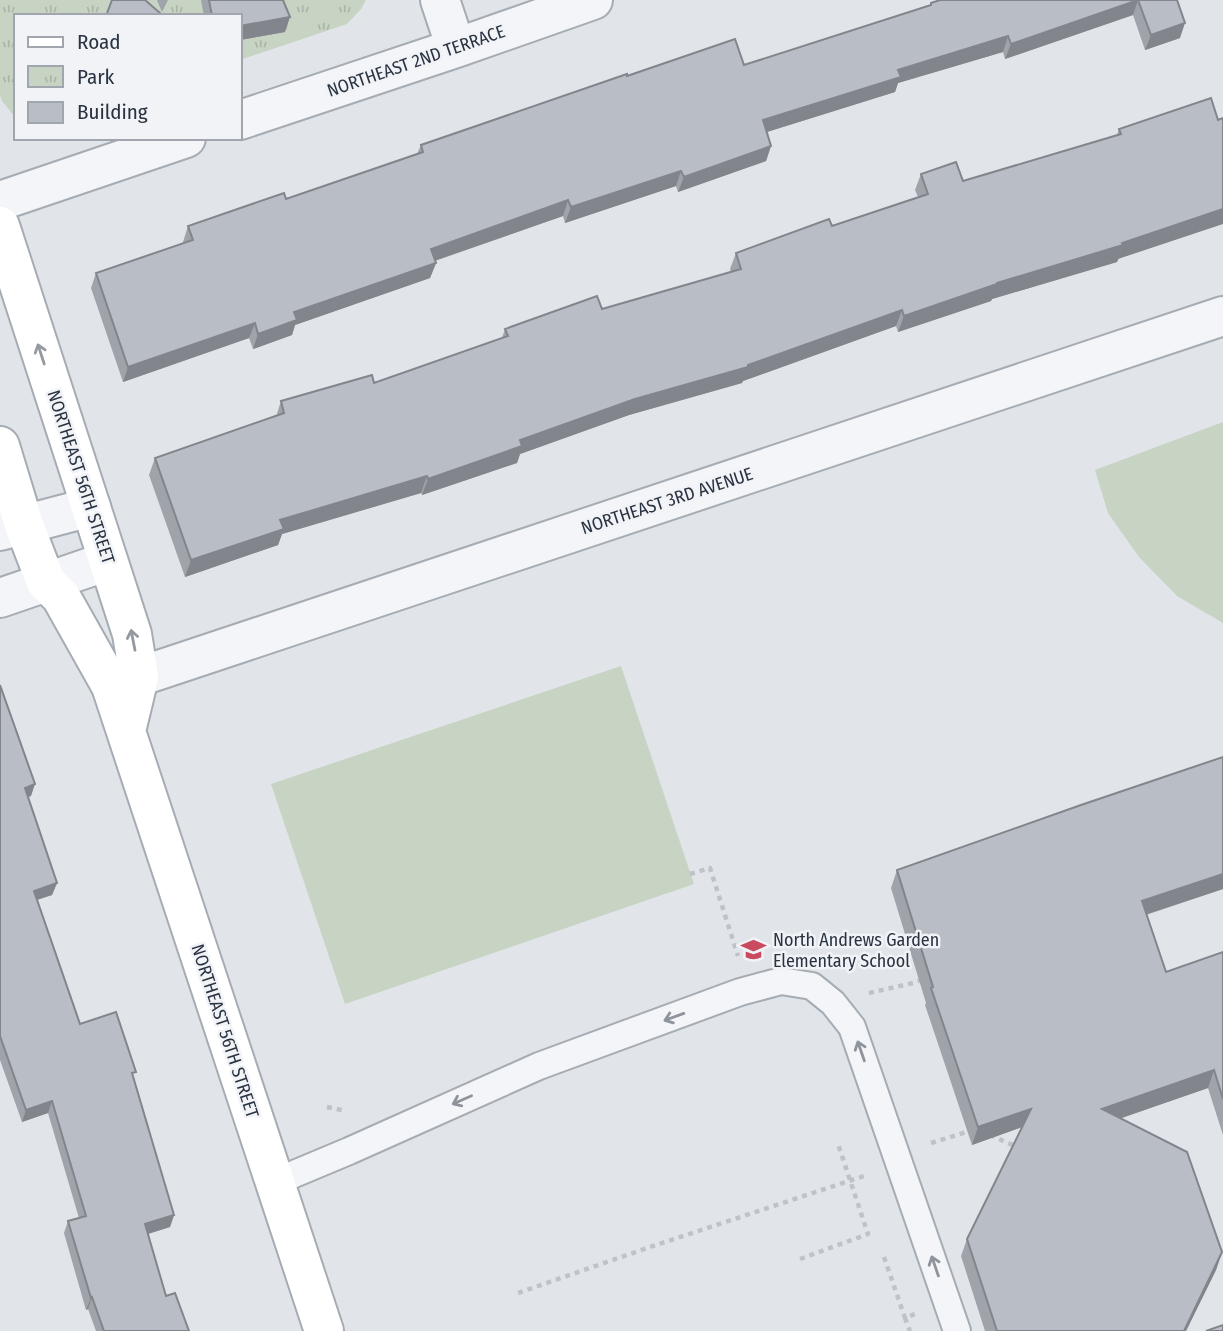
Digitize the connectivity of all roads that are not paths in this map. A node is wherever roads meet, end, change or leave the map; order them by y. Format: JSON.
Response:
{"nodes":[{"id":1,"x":440,"y":0,"type":"edge"},
{"id":2,"x":593,"y":0,"type":"edge"},
{"id":3,"x":456,"y":48,"type":"junction"},
{"id":4,"x":242,"y":119,"type":"edge"},
{"id":5,"x":180,"y":140,"type":"edge"},
{"id":6,"x":0,"y":201,"type":"edge"},
{"id":7,"x":0,"y":226,"type":"edge"},
{"id":8,"x":1223,"y":316,"type":"edge"},
{"id":9,"x":0,"y":446,"type":"edge"},
{"id":10,"x":91,"y":507,"type":"junction"},
{"id":11,"x":12,"y":528,"type":"edge"},
{"id":12,"x":108,"y":561,"type":"junction"},
{"id":13,"x":46,"y":582,"type":"junction"},
{"id":14,"x":0,"y":598,"type":"edge"},
{"id":15,"x":125,"y":682,"type":"junction"},
{"id":16,"x":275,"y":1182,"type":"junction"},
{"id":17,"x":324,"y":1331,"type":"edge"},
{"id":18,"x":957,"y":1331,"type":"edge"}],
"edges":[{"from":1,"to":3,"type":"street"},
{"from":2,"to":3,"type":"street","name":"NORTHEAST 2ND TERRACE"},
{"from":3,"to":4,"type":"street","name":"NORTHEAST 2ND TERRACE"},
{"from":5,"to":6,"type":"street"},
{"from":10,"to":7,"type":"street","name":"NORTHEAST 56TH STREET","one_way":true},
{"from":8,"to":15,"type":"street","name":"NORTHEAST 3RD AVENUE"},
{"from":9,"to":11,"type":"street"},
{"from":10,"to":11,"type":"street"},
{"from":10,"to":12,"type":"street","name":"NORTHEAST 56TH STREET"},
{"from":11,"to":13,"type":"street"},
{"from":12,"to":13,"type":"street"},
{"from":15,"to":12,"type":"street","name":"NORTHEAST 56TH STREET","one_way":true},
{"from":13,"to":14,"type":"street"},
{"from":13,"to":15,"type":"street"},
{"from":15,"to":16,"type":"street","name":"NORTHEAST 56TH STREET"},
{"from":16,"to":17,"type":"street","name":"NORTHEAST 56TH STREET"},
{"from":18,"to":16,"type":"lane","one_way":true}]}
